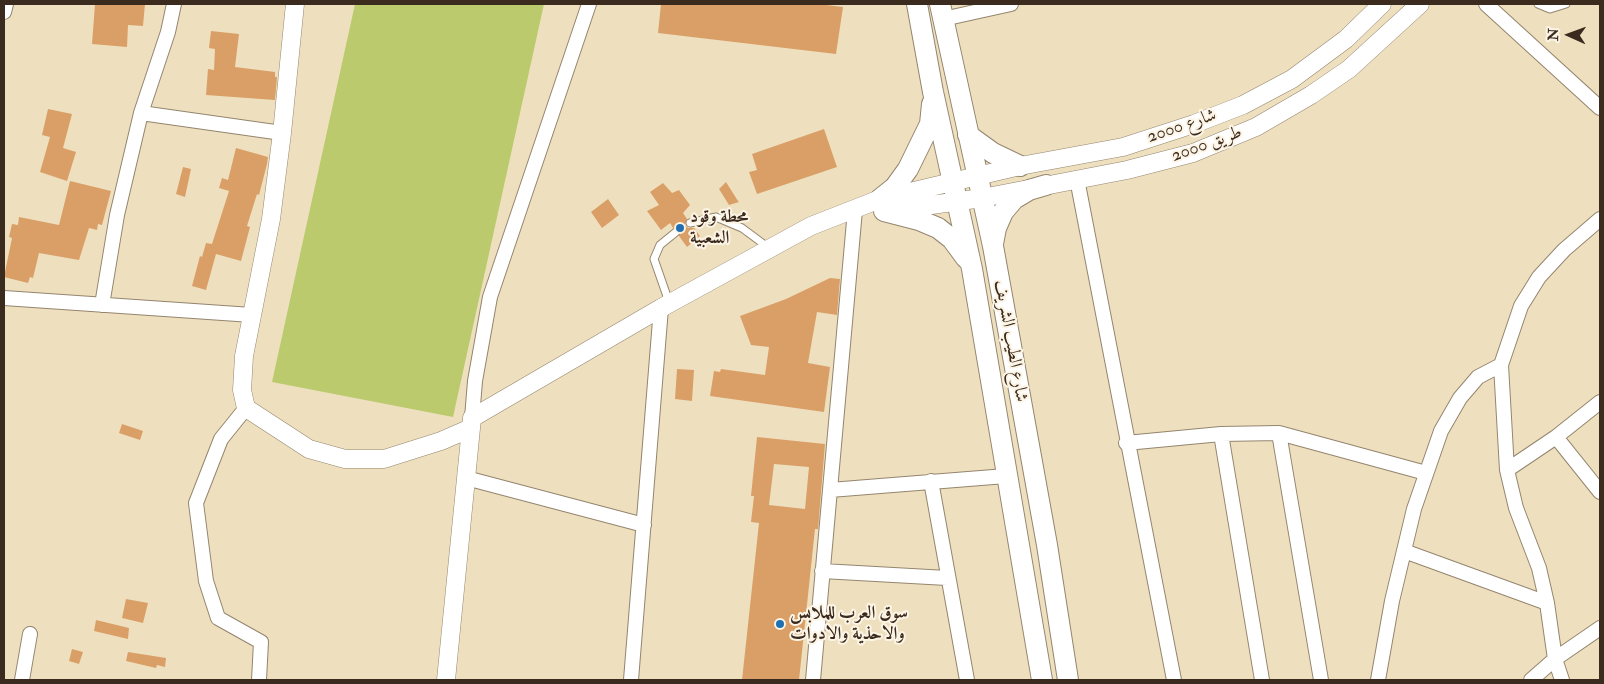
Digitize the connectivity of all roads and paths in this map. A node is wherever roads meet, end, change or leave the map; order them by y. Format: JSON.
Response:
{"nodes":[{"id":1,"x":6,"y":4,"type":"edge"},
{"id":2,"x":174,"y":4,"type":"edge"},
{"id":3,"x":295,"y":4,"type":"edge"},
{"id":4,"x":589,"y":4,"type":"edge"},
{"id":5,"x":1011,"y":4,"type":"edge"},
{"id":6,"x":1382,"y":4,"type":"edge"},
{"id":7,"x":1420,"y":4,"type":"edge"},
{"id":8,"x":1486,"y":4,"type":"edge"},
{"id":9,"x":1538,"y":4,"type":"edge"},
{"id":10,"x":1566,"y":4,"type":"edge"},
{"id":11,"x":915,"y":8,"type":"edge"},
{"id":12,"x":4,"y":12,"type":"edge"},
{"id":13,"x":941,"y":12,"type":"edge"},
{"id":14,"x":933,"y":92,"type":"junction"},
{"id":15,"x":1600,"y":108,"type":"edge"},
{"id":16,"x":141,"y":113,"type":"junction"},
{"id":17,"x":282,"y":133,"type":"junction"},
{"id":18,"x":968,"y":135,"type":"junction"},
{"id":19,"x":1020,"y":166,"type":"junction"},
{"id":20,"x":977,"y":175,"type":"junction"},
{"id":21,"x":1077,"y":179,"type":"junction"},
{"id":22,"x":951,"y":180,"type":"junction"},
{"id":23,"x":1046,"y":185,"type":"junction"},
{"id":24,"x":982,"y":198,"type":"junction"},
{"id":25,"x":956,"y":203,"type":"junction"},
{"id":26,"x":882,"y":205,"type":"junction"},
{"id":27,"x":858,"y":209,"type":"junction"},
{"id":28,"x":1600,"y":219,"type":"edge"},
{"id":29,"x":690,"y":223,"type":"dead end"},
{"id":30,"x":676,"y":232,"type":"dead end"},
{"id":31,"x":993,"y":246,"type":"junction"},
{"id":32,"x":770,"y":249,"type":"junction"},
{"id":33,"x":972,"y":269,"type":"junction"},
{"id":34,"x":4,"y":298,"type":"edge"},
{"id":35,"x":102,"y":305,"type":"junction"},
{"id":36,"x":665,"y":305,"type":"junction"},
{"id":37,"x":252,"y":315,"type":"junction"},
{"id":38,"x":1500,"y":365,"type":"junction"},
{"id":39,"x":1600,"y":402,"type":"edge"},
{"id":40,"x":246,"y":408,"type":"junction"},
{"id":41,"x":472,"y":423,"type":"junction"},
{"id":42,"x":1279,"y":433,"type":"junction"},
{"id":43,"x":1221,"y":434,"type":"junction"},
{"id":44,"x":1556,"y":437,"type":"junction"},
{"id":45,"x":1126,"y":443,"type":"junction"},
{"id":46,"x":1507,"y":470,"type":"junction"},
{"id":47,"x":1426,"y":473,"type":"junction"},
{"id":48,"x":1006,"y":476,"type":"junction"},
{"id":49,"x":466,"y":478,"type":"junction"},
{"id":50,"x":931,"y":481,"type":"junction"},
{"id":51,"x":830,"y":490,"type":"junction"},
{"id":52,"x":1600,"y":490,"type":"edge"},
{"id":53,"x":644,"y":525,"type":"junction"},
{"id":54,"x":1404,"y":551,"type":"junction"},
{"id":55,"x":822,"y":571,"type":"junction"},
{"id":56,"x":947,"y":578,"type":"junction"},
{"id":57,"x":1547,"y":603,"type":"junction"},
{"id":58,"x":1600,"y":628,"type":"edge"},
{"id":59,"x":30,"y":634,"type":"dead end"},
{"id":60,"x":1555,"y":660,"type":"junction"},
{"id":61,"x":22,"y":680,"type":"edge"},
{"id":62,"x":259,"y":680,"type":"edge"},
{"id":63,"x":446,"y":680,"type":"edge"},
{"id":64,"x":632,"y":680,"type":"edge"},
{"id":65,"x":813,"y":680,"type":"edge"},
{"id":66,"x":967,"y":680,"type":"edge"},
{"id":67,"x":1042,"y":680,"type":"edge"},
{"id":68,"x":1068,"y":680,"type":"edge"},
{"id":69,"x":1174,"y":680,"type":"edge"},
{"id":70,"x":1262,"y":680,"type":"edge"},
{"id":71,"x":1321,"y":680,"type":"edge"},
{"id":72,"x":1378,"y":680,"type":"edge"},
{"id":73,"x":1531,"y":680,"type":"edge"},
{"id":74,"x":1562,"y":680,"type":"edge"}],
"edges":[{"from":1,"to":12,"type":"street"},
{"from":2,"to":16,"type":"street"},
{"from":3,"to":17,"type":"street"},
{"from":4,"to":41,"type":"street"},
{"from":5,"to":13,"type":"street"},
{"from":6,"to":19,"type":"street","name":"شارع 2000"},
{"from":7,"to":21,"type":"street","name":"طريق 2000"},
{"from":8,"to":15,"type":"street"},
{"from":9,"to":10,"type":"lane"},
{"from":11,"to":14,"type":"main road","name":"شارع الطيب الشريف"},
{"from":13,"to":18,"type":"main road","name":"شارع الطيب الشريف"},
{"from":14,"to":22,"type":"main road","name":"شارع الطيب الشريف"},
{"from":14,"to":26,"type":"main road"},
{"from":16,"to":17,"type":"street"},
{"from":16,"to":35,"type":"street"},
{"from":17,"to":37,"type":"street"},
{"from":18,"to":19,"type":"main road"},
{"from":18,"to":20,"type":"main road","name":"شارع الطيب الشريف"},
{"from":19,"to":20,"type":"street","name":"شارع 2000"},
{"from":20,"to":22,"type":"street","name":"شارع 2000"},
{"from":20,"to":24,"type":"main road","name":"شارع الطيب الشريف"},
{"from":21,"to":23,"type":"street","name":"طريق 2000"},
{"from":21,"to":45,"type":"street"},
{"from":22,"to":25,"type":"main road","name":"شارع الطيب الشريف"},
{"from":22,"to":26,"type":"street","name":"شارع 2000"},
{"from":23,"to":24,"type":"street","name":"طريق 2000"},
{"from":23,"to":31,"type":"main road"},
{"from":24,"to":25,"type":"street","name":"طريق 2000"},
{"from":24,"to":31,"type":"main road","name":"شارع الطيب الشريف"},
{"from":25,"to":26,"type":"street","name":"طريق 2000"},
{"from":25,"to":33,"type":"main road","name":"شارع الطيب الشريف"},
{"from":26,"to":27,"type":"street"},
{"from":26,"to":33,"type":"main road"},
{"from":27,"to":32,"type":"street"},
{"from":27,"to":51,"type":"street"},
{"from":28,"to":38,"type":"street"},
{"from":29,"to":32,"type":"lane"},
{"from":30,"to":36,"type":"lane"},
{"from":31,"to":68,"type":"main road","name":"شارع الطيب الشريف"},
{"from":32,"to":36,"type":"street"},
{"from":33,"to":48,"type":"main road","name":"شارع الطيب الشريف"},
{"from":34,"to":35,"type":"street"},
{"from":35,"to":37,"type":"street"},
{"from":36,"to":41,"type":"street"},
{"from":36,"to":53,"type":"street"},
{"from":37,"to":40,"type":"street"},
{"from":38,"to":46,"type":"street"},
{"from":38,"to":47,"type":"street"},
{"from":39,"to":44,"type":"street"},
{"from":40,"to":41,"type":"street"},
{"from":40,"to":62,"type":"street"},
{"from":41,"to":49,"type":"street"},
{"from":42,"to":43,"type":"street"},
{"from":42,"to":47,"type":"street"},
{"from":42,"to":71,"type":"street"},
{"from":43,"to":45,"type":"street"},
{"from":43,"to":70,"type":"street"},
{"from":44,"to":46,"type":"street"},
{"from":44,"to":52,"type":"street"},
{"from":45,"to":69,"type":"street"},
{"from":46,"to":57,"type":"street"},
{"from":47,"to":54,"type":"street"},
{"from":48,"to":50,"type":"street"},
{"from":48,"to":67,"type":"main road","name":"شارع الطيب الشريف"},
{"from":49,"to":53,"type":"street"},
{"from":49,"to":63,"type":"street"},
{"from":50,"to":51,"type":"street"},
{"from":50,"to":56,"type":"street"},
{"from":51,"to":55,"type":"street"},
{"from":53,"to":64,"type":"street"},
{"from":54,"to":57,"type":"street"},
{"from":54,"to":72,"type":"street"},
{"from":55,"to":56,"type":"street"},
{"from":55,"to":65,"type":"street"},
{"from":56,"to":66,"type":"street"},
{"from":57,"to":60,"type":"street"},
{"from":58,"to":60,"type":"street"},
{"from":59,"to":61,"type":"street"},
{"from":60,"to":73,"type":"street"},
{"from":60,"to":74,"type":"street"}]}
